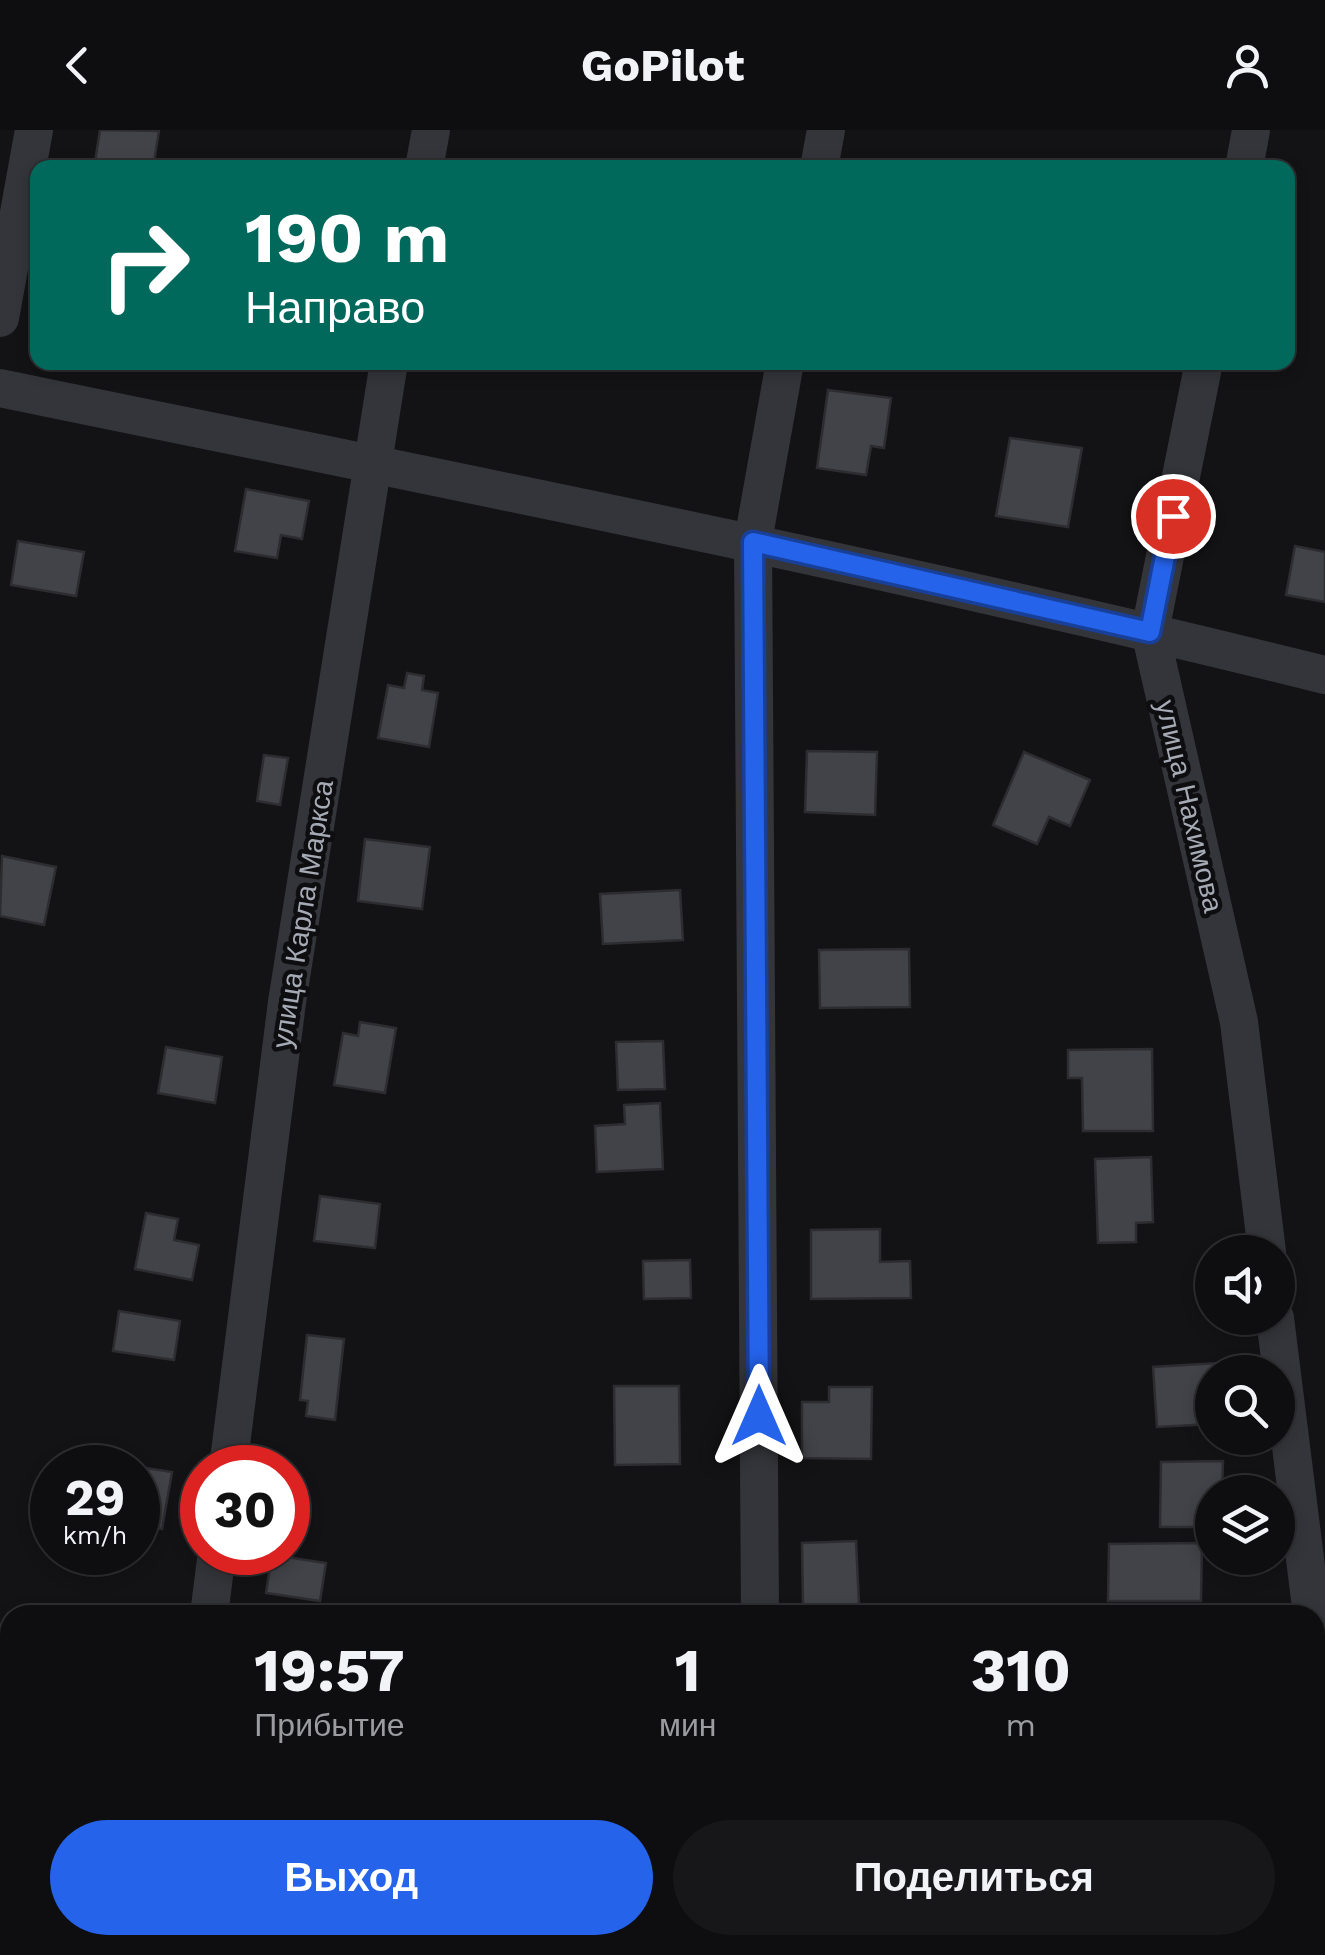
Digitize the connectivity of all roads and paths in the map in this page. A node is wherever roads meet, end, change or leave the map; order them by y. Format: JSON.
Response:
{"nodes":[{"id":1,"x":34,"y":130,"type":"edge"},
{"id":2,"x":431,"y":130,"type":"edge"},
{"id":3,"x":826,"y":130,"type":"edge"},
{"id":4,"x":1251,"y":130,"type":"edge"},
{"id":5,"x":425,"y":160,"type":"edge"},
{"id":6,"x":820,"y":160,"type":"edge"},
{"id":7,"x":1245,"y":160,"type":"edge"},
{"id":8,"x":0,"y":318,"type":"edge"},
{"id":9,"x":387,"y":370,"type":"edge"},
{"id":10,"x":784,"y":370,"type":"edge"},
{"id":11,"x":1202,"y":370,"type":"edge"},
{"id":12,"x":0,"y":388,"type":"edge"},
{"id":13,"x":371,"y":464,"type":"junction"},
{"id":14,"x":753,"y":542,"type":"junction"},
{"id":15,"x":1150,"y":632,"type":"junction"},
{"id":16,"x":1325,"y":675,"type":"edge"},
{"id":17,"x":1265,"y":1235,"type":"edge"},
{"id":18,"x":1277,"y":1335,"type":"edge"},
{"id":19,"x":231,"y":1445,"type":"edge"},
{"id":20,"x":214,"y":1575,"type":"edge"},
{"id":21,"x":210,"y":1605,"type":"edge"},
{"id":22,"x":760,"y":1605,"type":"edge"},
{"id":23,"x":1311,"y":1605,"type":"edge"}],
"edges":[{"from":1,"to":8,"type":"street"},
{"from":2,"to":5,"type":"street"},
{"from":3,"to":6,"type":"street"},
{"from":4,"to":7,"type":"street"},
{"from":9,"to":13,"type":"street","name":"улица Карла Маркса"},
{"from":10,"to":14,"type":"street"},
{"from":11,"to":15,"type":"street","name":"улица Нахимова"},
{"from":12,"to":13,"type":"street"},
{"from":13,"to":14,"type":"street"},
{"from":13,"to":19,"type":"street","name":"улица Карла Маркса"},
{"from":14,"to":15,"type":"street"},
{"from":14,"to":22,"type":"street"},
{"from":15,"to":16,"type":"street"},
{"from":15,"to":17,"type":"street","name":"улица Нахимова"},
{"from":18,"to":23,"type":"street"},
{"from":20,"to":21,"type":"street"}]}
